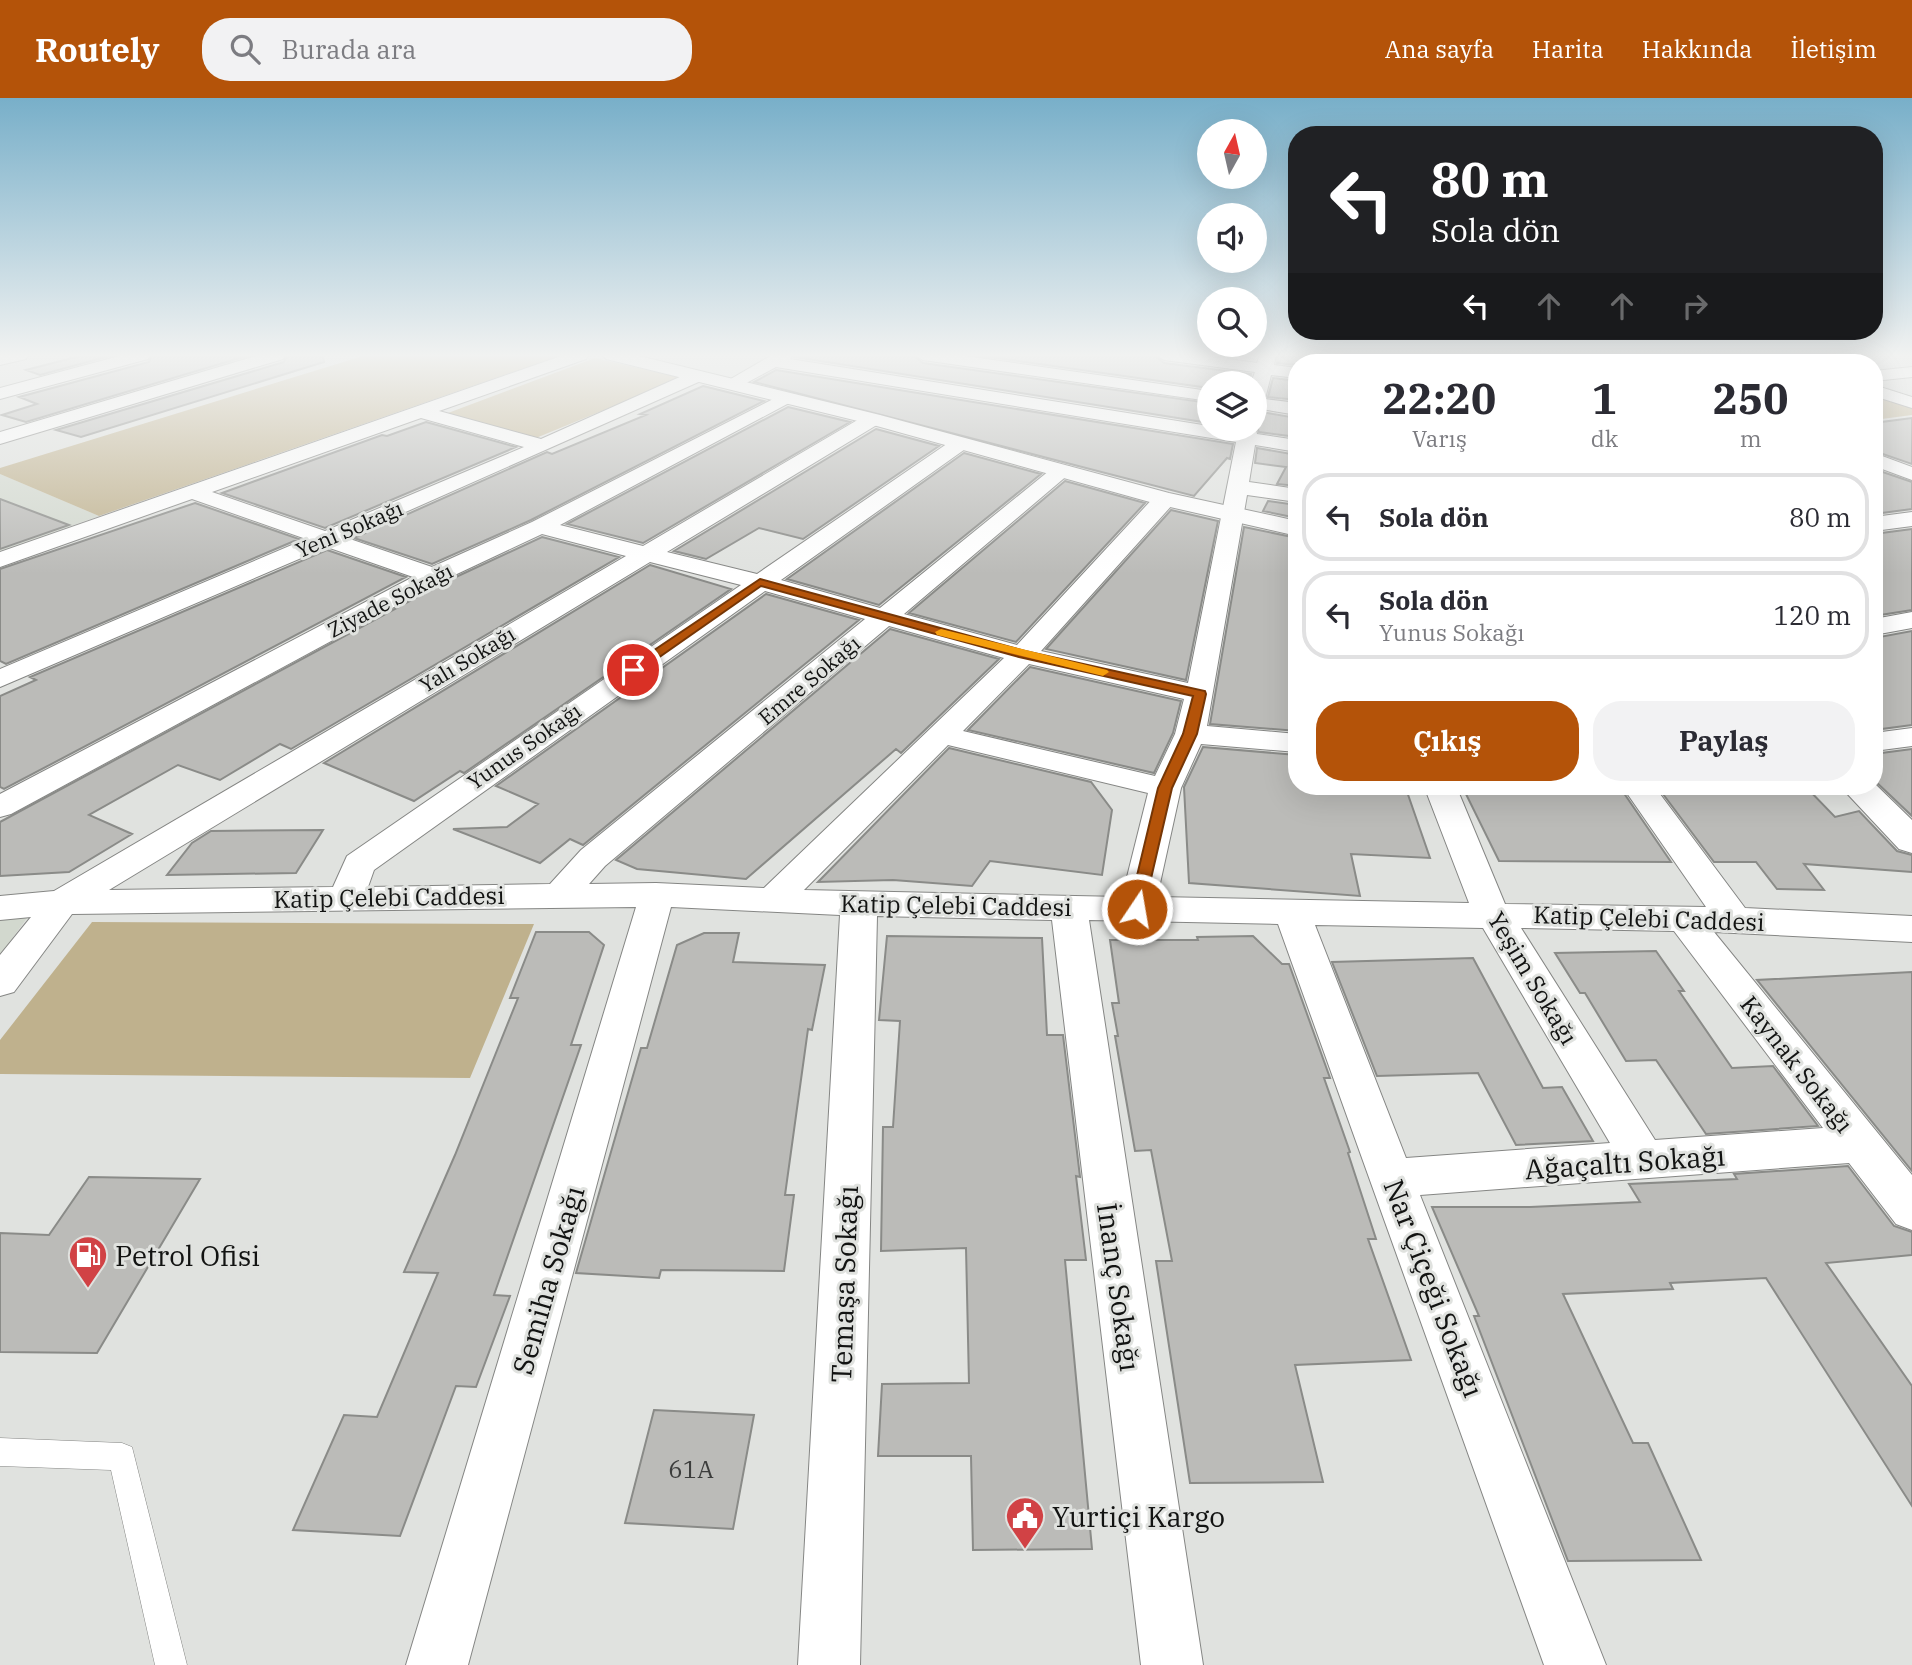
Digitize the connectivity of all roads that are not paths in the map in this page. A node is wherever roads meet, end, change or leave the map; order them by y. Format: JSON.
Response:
{"nodes":[{"id":1,"x":33,"y":428,"type":"edge"},
{"id":2,"x":376,"y":428,"type":"edge"},
{"id":3,"x":479,"y":428,"type":"edge"},
{"id":4,"x":582,"y":428,"type":"edge"},
{"id":5,"x":728,"y":428,"type":"edge"},
{"id":6,"x":858,"y":428,"type":"edge"},
{"id":7,"x":906,"y":428,"type":"edge"},
{"id":8,"x":0,"y":438,"type":"edge"},
{"id":9,"x":1267,"y":439,"type":"edge"},
{"id":10,"x":1246,"y":441,"type":"edge"},
{"id":11,"x":961,"y":443,"type":"junction"},
{"id":12,"x":1288,"y":444,"type":"edge"},
{"id":13,"x":543,"y":446,"type":"junction"},
{"id":14,"x":1883,"y":462,"type":"edge"},
{"id":15,"x":1907,"y":469,"type":"edge"},
{"id":16,"x":1062,"y":470,"type":"junction"},
{"id":17,"x":1238,"y":487,"type":"junction"},
{"id":18,"x":194,"y":493,"type":"junction"},
{"id":19,"x":1288,"y":495,"type":"edge"},
{"id":20,"x":1165,"y":499,"type":"junction"},
{"id":21,"x":1234,"y":516,"type":"junction"},
{"id":22,"x":1912,"y":519,"type":"edge"},
{"id":23,"x":1883,"y":523,"type":"edge"},
{"id":24,"x":540,"y":527,"type":"junction"},
{"id":25,"x":1288,"y":527,"type":"edge"},
{"id":26,"x":323,"y":540,"type":"junction"},
{"id":27,"x":644,"y":554,"type":"junction"},
{"id":28,"x":0,"y":560,"type":"edge"},
{"id":29,"x":433,"y":576,"type":"junction"},
{"id":30,"x":760,"y":582,"type":"junction"},
{"id":31,"x":886,"y":617,"type":"junction"},
{"id":32,"x":1912,"y":620,"type":"edge"},
{"id":33,"x":1883,"y":625,"type":"edge"},
{"id":34,"x":1023,"y":654,"type":"junction"},
{"id":35,"x":0,"y":679,"type":"edge"},
{"id":36,"x":1200,"y":694,"type":"junction"},
{"id":37,"x":1190,"y":734,"type":"junction"},
{"id":38,"x":943,"y":735,"type":"junction"},
{"id":39,"x":1912,"y":737,"type":"edge"},
{"id":40,"x":1883,"y":741,"type":"edge"},
{"id":41,"x":1288,"y":742,"type":"edge"},
{"id":42,"x":1165,"y":788,"type":"junction"},
{"id":43,"x":1443,"y":795,"type":"edge"},
{"id":44,"x":1644,"y":795,"type":"edge"},
{"id":45,"x":1866,"y":795,"type":"edge"},
{"id":46,"x":0,"y":807,"type":"edge"},
{"id":47,"x":1912,"y":841,"type":"edge"},
{"id":48,"x":560,"y":895,"type":"junction"},
{"id":49,"x":656,"y":895,"type":"junction"},
{"id":50,"x":347,"y":896,"type":"junction"},
{"id":51,"x":774,"y":899,"type":"junction"},
{"id":52,"x":62,"y":902,"type":"junction"},
{"id":53,"x":859,"y":904,"type":"junction"},
{"id":54,"x":0,"y":908,"type":"edge"},
{"id":55,"x":1069,"y":908,"type":"junction"},
{"id":56,"x":1137,"y":909,"type":"junction"},
{"id":57,"x":1292,"y":911,"type":"junction"},
{"id":58,"x":1494,"y":914,"type":"junction"},
{"id":59,"x":1683,"y":918,"type":"junction"},
{"id":60,"x":1734,"y":920,"type":"junction"},
{"id":61,"x":1912,"y":929,"type":"edge"},
{"id":62,"x":0,"y":982,"type":"edge"},
{"id":63,"x":1858,"y":1144,"type":"junction"},
{"id":64,"x":1644,"y":1161,"type":"junction"},
{"id":65,"x":1393,"y":1178,"type":"junction"},
{"id":66,"x":1912,"y":1210,"type":"edge"},
{"id":67,"x":0,"y":1452,"type":"edge"},
{"id":68,"x":171,"y":1665,"type":"edge"},
{"id":69,"x":437,"y":1665,"type":"edge"},
{"id":70,"x":828,"y":1665,"type":"edge"},
{"id":71,"x":1172,"y":1665,"type":"edge"},
{"id":72,"x":1575,"y":1665,"type":"edge"}],
"edges":[{"from":1,"to":8,"type":"street"},
{"from":2,"to":18,"type":"street"},
{"from":3,"to":13,"type":"street"},
{"from":4,"to":13,"type":"street","name":"Yeni Sokağı"},
{"from":5,"to":24,"type":"street","name":"Ziyade Sokağı"},
{"from":6,"to":27,"type":"street","name":"Yalı Sokağı"},
{"from":7,"to":11,"type":"street"},
{"from":9,"to":12,"type":"street"},
{"from":10,"to":17,"type":"street"},
{"from":11,"to":16,"type":"street"},
{"from":11,"to":30,"type":"street","name":"Yunus Sokağı"},
{"from":13,"to":26,"type":"street","name":"Yeni Sokağı"},
{"from":14,"to":15,"type":"street"},
{"from":16,"to":20,"type":"street"},
{"from":16,"to":31,"type":"street","name":"Emre Sokağı"},
{"from":17,"to":19,"type":"street"},
{"from":17,"to":21,"type":"street"},
{"from":18,"to":26,"type":"street"},
{"from":18,"to":28,"type":"street"},
{"from":20,"to":21,"type":"street"},
{"from":20,"to":34,"type":"street"},
{"from":21,"to":25,"type":"street"},
{"from":21,"to":36,"type":"street"},
{"from":22,"to":23,"type":"street"},
{"from":24,"to":27,"type":"street"},
{"from":24,"to":29,"type":"street","name":"Ziyade Sokağı"},
{"from":26,"to":29,"type":"street"},
{"from":26,"to":35,"type":"street","name":"Yeni Sokağı"},
{"from":27,"to":30,"type":"street"},
{"from":27,"to":52,"type":"street","name":"Yalı Sokağı"},
{"from":29,"to":46,"type":"street","name":"Ziyade Sokağı"},
{"from":30,"to":31,"type":"street"},
{"from":30,"to":50,"type":"street","name":"Yunus Sokağı"},
{"from":31,"to":34,"type":"street"},
{"from":31,"to":48,"type":"street","name":"Emre Sokağı"},
{"from":32,"to":33,"type":"street"},
{"from":34,"to":36,"type":"street"},
{"from":34,"to":38,"type":"street"},
{"from":36,"to":37,"type":"street"},
{"from":37,"to":41,"type":"street"},
{"from":37,"to":42,"type":"street"},
{"from":38,"to":42,"type":"street"},
{"from":38,"to":51,"type":"street"},
{"from":39,"to":40,"type":"street"},
{"from":42,"to":56,"type":"street"},
{"from":43,"to":58,"type":"street","name":"Yeşim Sokağı"},
{"from":44,"to":60,"type":"street"},
{"from":45,"to":47,"type":"street"},
{"from":48,"to":49,"type":"street","name":"Katip Çelebi Caddesi"},
{"from":48,"to":50,"type":"street","name":"Katip Çelebi Caddesi"},
{"from":49,"to":51,"type":"street","name":"Katip Çelebi Caddesi"},
{"from":49,"to":69,"type":"street","name":"Semiha Sokağı"},
{"from":50,"to":52,"type":"street","name":"Katip Çelebi Caddesi"},
{"from":51,"to":53,"type":"street","name":"Katip Çelebi Caddesi"},
{"from":52,"to":54,"type":"street","name":"Katip Çelebi Caddesi"},
{"from":52,"to":62,"type":"street"},
{"from":53,"to":55,"type":"street","name":"Katip Çelebi Caddesi"},
{"from":53,"to":70,"type":"street","name":"Temaşa Sokağı"},
{"from":55,"to":56,"type":"street","name":"Katip Çelebi Caddesi"},
{"from":55,"to":71,"type":"street","name":"İnanç Sokağı"},
{"from":56,"to":57,"type":"street","name":"Katip Çelebi Caddesi"},
{"from":57,"to":58,"type":"street","name":"Katip Çelebi Caddesi"},
{"from":57,"to":65,"type":"street","name":"Nar Çiçeği Sokağı"},
{"from":58,"to":59,"type":"street","name":"Katip Çelebi Caddesi"},
{"from":58,"to":64,"type":"street","name":"Yeşim Sokağı"},
{"from":59,"to":60,"type":"street","name":"Katip Çelebi Caddesi"},
{"from":59,"to":63,"type":"street","name":"Kaynak Sokağı"},
{"from":60,"to":61,"type":"street","name":"Katip Çelebi Caddesi"},
{"from":63,"to":64,"type":"street","name":"Ağaçaltı Sokağı"},
{"from":63,"to":66,"type":"street","name":"Kaynak Sokağı"},
{"from":64,"to":65,"type":"street","name":"Ağaçaltı Sokağı"},
{"from":65,"to":72,"type":"street","name":"Nar Çiçeği Sokağı"},
{"from":67,"to":68,"type":"lane"}]}
